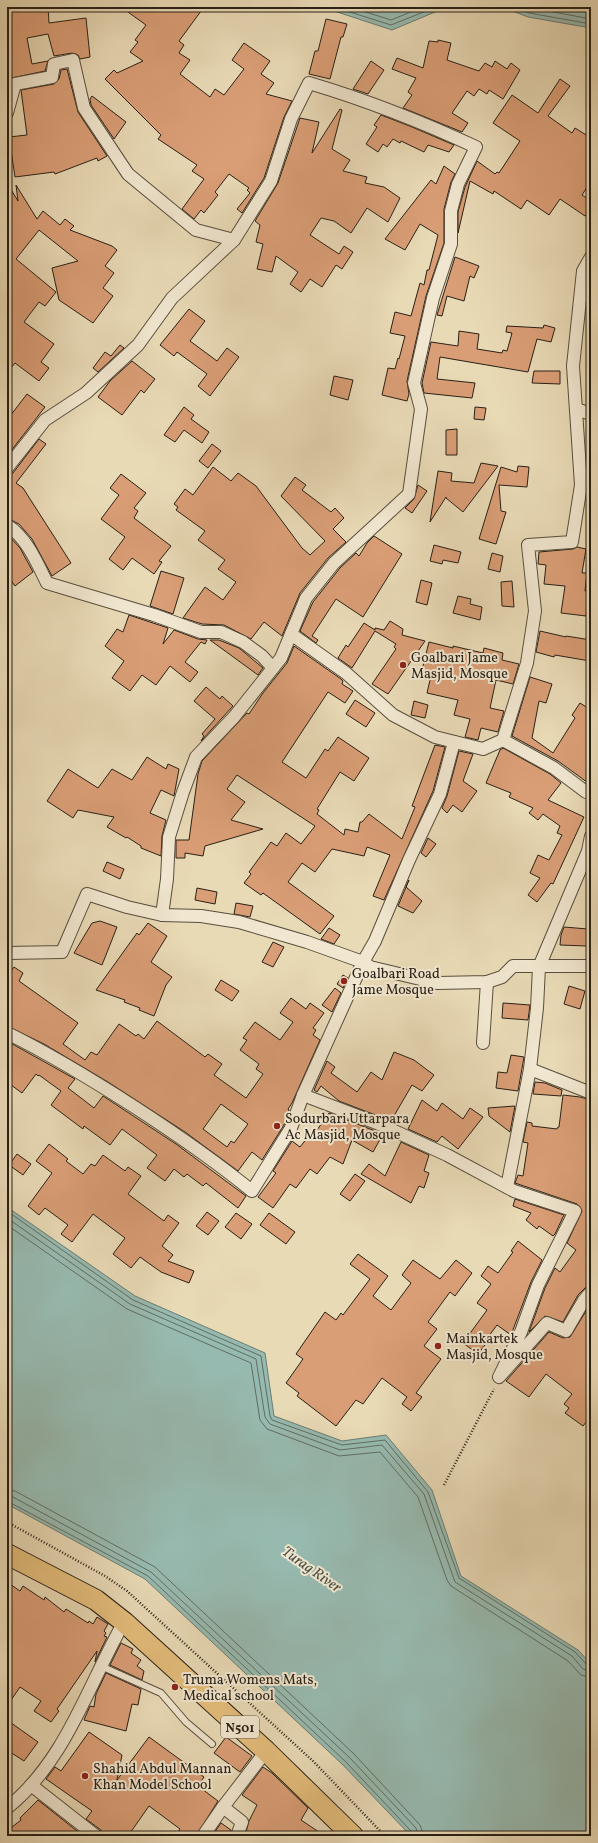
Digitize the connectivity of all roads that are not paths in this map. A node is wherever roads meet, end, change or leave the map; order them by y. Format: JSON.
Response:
{"nodes":[{"id":1,"x":11,"y":85,"type":"edge"},
{"id":2,"x":7,"y":113,"type":"edge"},
{"id":3,"x":234,"y":240,"type":"junction"},
{"id":4,"x":591,"y":257,"type":"edge"},
{"id":5,"x":576,"y":409,"type":"junction"},
{"id":6,"x":591,"y":414,"type":"edge"},
{"id":7,"x":7,"y":468,"type":"edge"},
{"id":8,"x":7,"y":525,"type":"edge"},
{"id":9,"x":291,"y":634,"type":"junction"},
{"id":10,"x":273,"y":668,"type":"junction"},
{"id":11,"x":503,"y":740,"type":"junction"},
{"id":12,"x":454,"y":742,"type":"junction"},
{"id":13,"x":591,"y":793,"type":"edge"},
{"id":14,"x":591,"y":836,"type":"edge"},
{"id":15,"x":162,"y":915,"type":"junction"},
{"id":16,"x":7,"y":953,"type":"edge"},
{"id":17,"x":363,"y":962,"type":"junction"},
{"id":18,"x":591,"y":966,"type":"edge"},
{"id":19,"x":539,"y":967,"type":"junction"},
{"id":20,"x":487,"y":982,"type":"junction"},
{"id":21,"x":7,"y":1033,"type":"edge"},
{"id":22,"x":483,"y":1043,"type":"dead end"},
{"id":23,"x":530,"y":1068,"type":"junction"},
{"id":24,"x":591,"y":1093,"type":"edge"},
{"id":25,"x":303,"y":1095,"type":"junction"},
{"id":26,"x":507,"y":1187,"type":"junction"},
{"id":27,"x":591,"y":1292,"type":"edge"},
{"id":28,"x":7,"y":1554,"type":"edge"},
{"id":29,"x":124,"y":1622,"type":"junction"},
{"id":30,"x":102,"y":1667,"type":"junction"},
{"id":31,"x":212,"y":1744,"type":"dead end"},
{"id":32,"x":266,"y":1751,"type":"junction"},
{"id":33,"x":31,"y":1786,"type":"junction"},
{"id":34,"x":223,"y":1806,"type":"junction"},
{"id":35,"x":7,"y":1808,"type":"edge"},
{"id":36,"x":96,"y":1836,"type":"edge"},
{"id":37,"x":203,"y":1836,"type":"edge"},
{"id":38,"x":237,"y":1836,"type":"edge"},
{"id":39,"x":354,"y":1836,"type":"edge"}],
"edges":[{"from":1,"to":2,"type":"street"},
{"from":1,"to":3,"type":"street"},
{"from":3,"to":7,"type":"street"},
{"from":3,"to":9,"type":"street"},
{"from":4,"to":5,"type":"street"},
{"from":5,"to":6,"type":"street"},
{"from":5,"to":11,"type":"street"},
{"from":8,"to":10,"type":"street"},
{"from":9,"to":10,"type":"street"},
{"from":9,"to":12,"type":"street"},
{"from":10,"to":15,"type":"street"},
{"from":11,"to":12,"type":"street"},
{"from":11,"to":13,"type":"street"},
{"from":12,"to":17,"type":"street"},
{"from":14,"to":19,"type":"street"},
{"from":15,"to":16,"type":"street"},
{"from":15,"to":17,"type":"street"},
{"from":17,"to":20,"type":"street"},
{"from":17,"to":25,"type":"street"},
{"from":18,"to":19,"type":"street"},
{"from":19,"to":20,"type":"street"},
{"from":19,"to":23,"type":"street"},
{"from":20,"to":22,"type":"street"},
{"from":21,"to":25,"type":"street"},
{"from":23,"to":24,"type":"street"},
{"from":23,"to":26,"type":"street"},
{"from":25,"to":26,"type":"street"},
{"from":26,"to":27,"type":"street"},
{"from":28,"to":29,"type":"highway","number":"N501"},
{"from":29,"to":30,"type":"street"},
{"from":29,"to":32,"type":"highway","number":"N501"},
{"from":30,"to":31,"type":"lane"},
{"from":30,"to":33,"type":"street"},
{"from":32,"to":34,"type":"street"},
{"from":32,"to":39,"type":"highway","number":"N501"},
{"from":33,"to":35,"type":"street"},
{"from":33,"to":36,"type":"street"},
{"from":34,"to":37,"type":"street"},
{"from":34,"to":38,"type":"street"}]}
